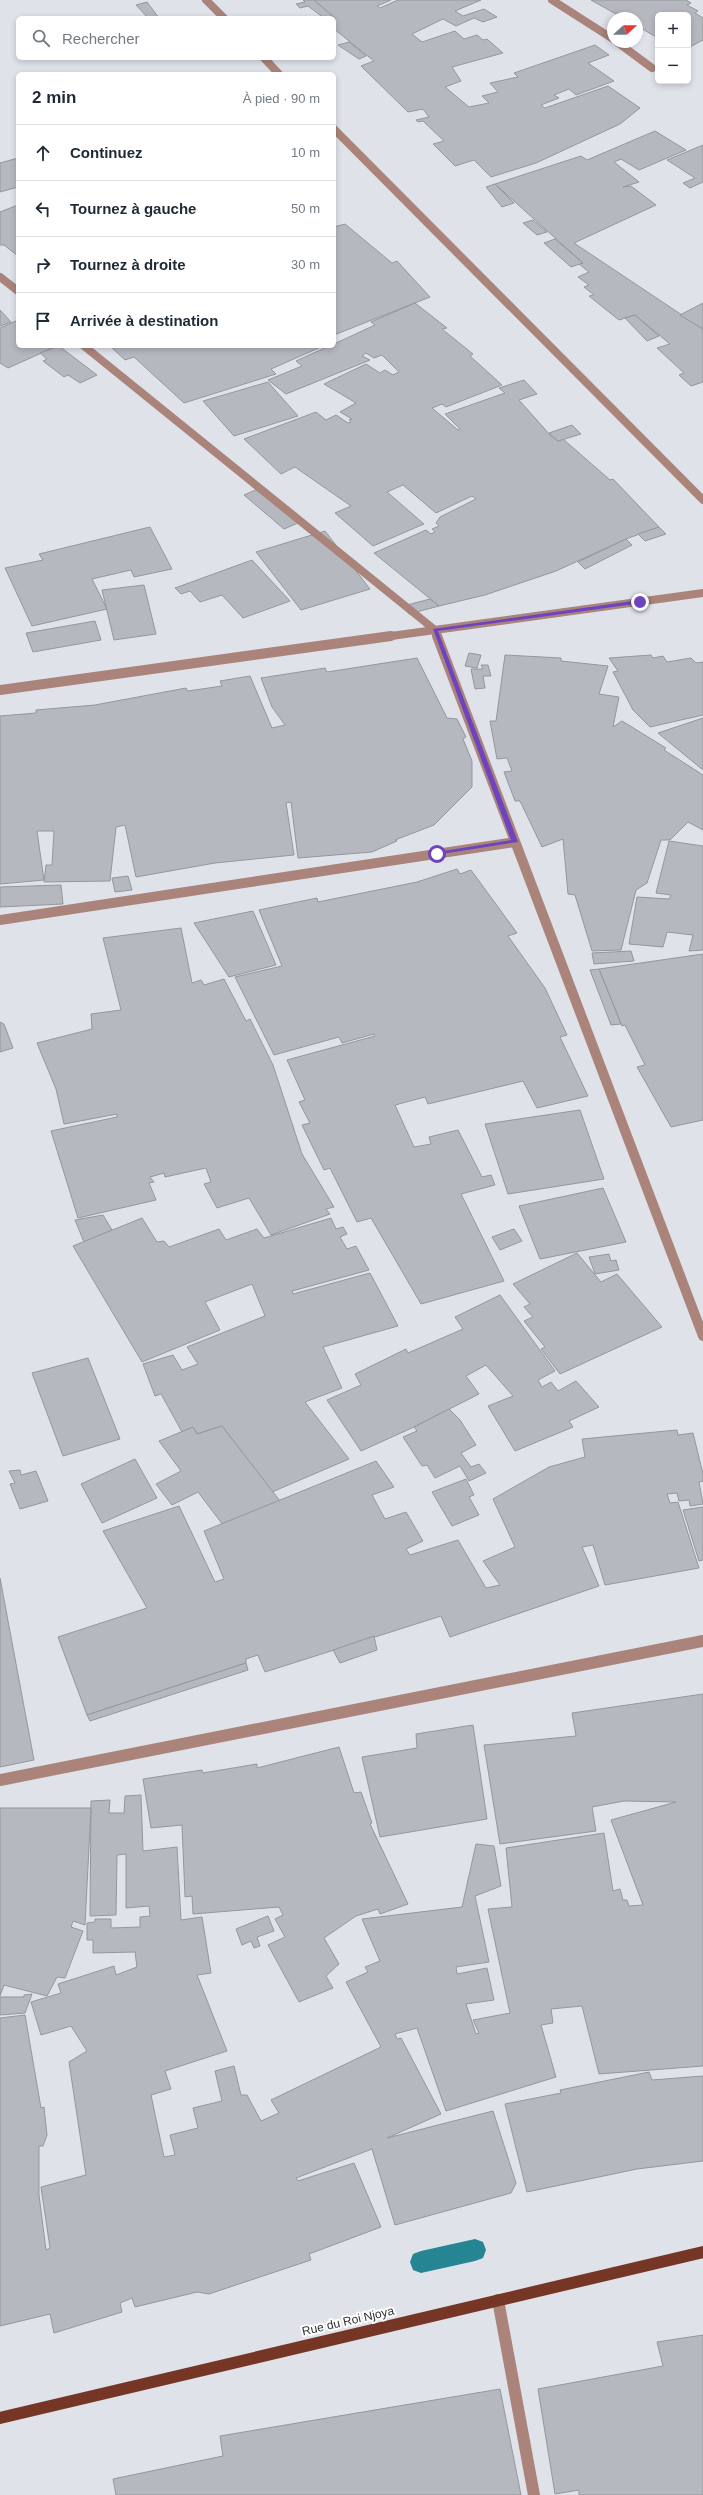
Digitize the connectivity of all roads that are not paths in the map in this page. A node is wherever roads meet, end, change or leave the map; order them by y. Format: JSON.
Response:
{"nodes":[{"id":1,"x":206,"y":0,"type":"edge"},
{"id":2,"x":552,"y":0,"type":"edge"},
{"id":3,"x":222,"y":16,"type":"edge"},
{"id":4,"x":607,"y":35,"type":"edge"},
{"id":5,"x":625,"y":48,"type":"edge"},
{"id":6,"x":266,"y":60,"type":"edge"},
{"id":7,"x":652,"y":68,"type":"dead end"},
{"id":8,"x":277,"y":72,"type":"edge"},
{"id":9,"x":336,"y":131,"type":"edge"},
{"id":10,"x":0,"y":277,"type":"edge"},
{"id":11,"x":16,"y":290,"type":"edge"},
{"id":12,"x":86,"y":348,"type":"edge"},
{"id":13,"x":703,"y":500,"type":"edge"},
{"id":14,"x":703,"y":593,"type":"edge"},
{"id":15,"x":435,"y":630,"type":"junction"},
{"id":16,"x":0,"y":690,"type":"edge"},
{"id":17,"x":515,"y":842,"type":"junction"},
{"id":18,"x":0,"y":920,"type":"edge"},
{"id":19,"x":703,"y":1336,"type":"edge"},
{"id":20,"x":703,"y":1641,"type":"edge"},
{"id":21,"x":0,"y":1780,"type":"edge"},
{"id":22,"x":703,"y":2252,"type":"edge"},
{"id":23,"x":498,"y":2300,"type":"junction"},
{"id":24,"x":0,"y":2418,"type":"edge"},
{"id":25,"x":534,"y":2495,"type":"edge"}],
"edges":[{"from":1,"to":3,"type":"street"},
{"from":2,"to":4,"type":"street"},
{"from":5,"to":7,"type":"street"},
{"from":6,"to":8,"type":"street"},
{"from":9,"to":13,"type":"street"},
{"from":10,"to":11,"type":"street"},
{"from":12,"to":15,"type":"street"},
{"from":14,"to":15,"type":"street"},
{"from":15,"to":16,"type":"street"},
{"from":15,"to":17,"type":"street"},
{"from":17,"to":18,"type":"street"},
{"from":17,"to":19,"type":"street"},
{"from":20,"to":21,"type":"street"},
{"from":22,"to":23,"type":"main road","name":"Rue du Roi Njoya"},
{"from":23,"to":24,"type":"main road","name":"Rue du Roi Njoya"},
{"from":23,"to":25,"type":"street"}]}
